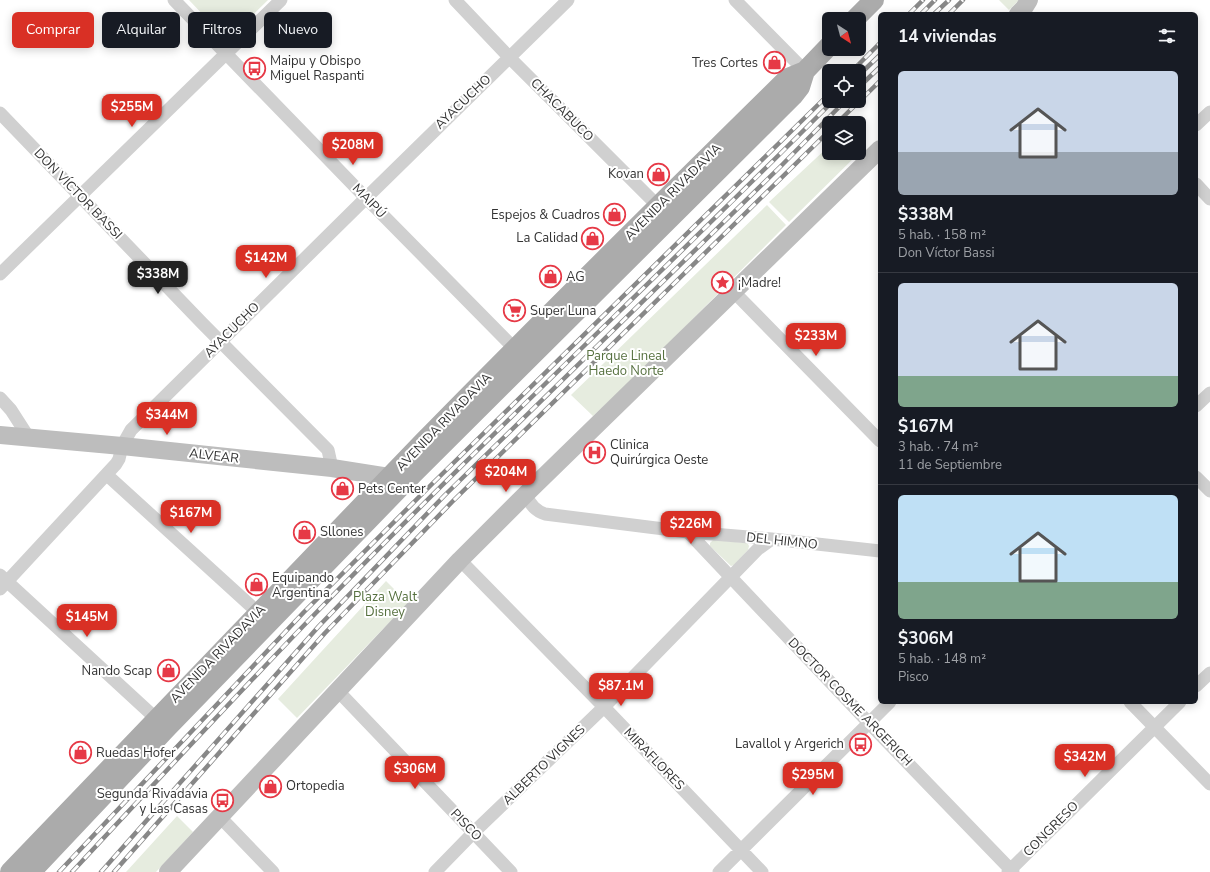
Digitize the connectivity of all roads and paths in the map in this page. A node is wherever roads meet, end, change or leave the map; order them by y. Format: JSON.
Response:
{"nodes":[{"id":1,"x":174,"y":0,"type":"edge"},
{"id":2,"x":281,"y":0,"type":"edge"},
{"id":3,"x":455,"y":0,"type":"edge"},
{"id":4,"x":568,"y":0,"type":"edge"},
{"id":5,"x":735,"y":0,"type":"edge"},
{"id":6,"x":874,"y":0,"type":"edge"},
{"id":7,"x":862,"y":12,"type":"edge"},
{"id":8,"x":822,"y":53,"type":"edge"},
{"id":9,"x":226,"y":54,"type":"junction"},
{"id":10,"x":510,"y":57,"type":"junction"},
{"id":11,"x":805,"y":71,"type":"junction"},
{"id":12,"x":1210,"y":112,"type":"edge"},
{"id":13,"x":0,"y":113,"type":"edge"},
{"id":14,"x":1198,"y":123,"type":"edge"},
{"id":15,"x":878,"y":152,"type":"edge"},
{"id":16,"x":1198,"y":186,"type":"edge"},
{"id":17,"x":80,"y":196,"type":"junction"},
{"id":18,"x":366,"y":198,"type":"junction"},
{"id":19,"x":1210,"y":199,"type":"edge"},
{"id":20,"x":664,"y":212,"type":"junction"},
{"id":21,"x":0,"y":274,"type":"edge"},
{"id":22,"x":733,"y":291,"type":"junction"},
{"id":23,"x":221,"y":342,"type":"junction"},
{"id":24,"x":515,"y":349,"type":"junction"},
{"id":25,"x":1210,"y":393,"type":"edge"},
{"id":26,"x":0,"y":398,"type":"edge"},
{"id":27,"x":1198,"y":404,"type":"edge"},
{"id":28,"x":0,"y":435,"type":"edge"},
{"id":29,"x":878,"y":436,"type":"edge"},
{"id":30,"x":29,"y":438,"type":"junction"},
{"id":31,"x":122,"y":446,"type":"junction"},
{"id":32,"x":332,"y":468,"type":"junction"},
{"id":33,"x":107,"y":475,"type":"junction"},
{"id":34,"x":1198,"y":479,"type":"edge"},
{"id":35,"x":395,"y":482,"type":"junction"},
{"id":36,"x":1210,"y":491,"type":"edge"},
{"id":37,"x":525,"y":495,"type":"junction"},
{"id":38,"x":688,"y":532,"type":"junction"},
{"id":39,"x":772,"y":539,"type":"junction"},
{"id":40,"x":878,"y":550,"type":"edge"},
{"id":41,"x":460,"y":560,"type":"junction"},
{"id":42,"x":731,"y":577,"type":"junction"},
{"id":43,"x":2,"y":582,"type":"edge"},
{"id":44,"x":264,"y":618,"type":"junction"},
{"id":45,"x":1210,"y":673,"type":"edge"},
{"id":46,"x":1198,"y":684,"type":"edge"},
{"id":47,"x":338,"y":691,"type":"junction"},
{"id":48,"x":888,"y":704,"type":"edge"},
{"id":49,"x":1132,"y":704,"type":"edge"},
{"id":50,"x":1178,"y":704,"type":"edge"},
{"id":51,"x":604,"y":707,"type":"junction"},
{"id":52,"x":161,"y":723,"type":"junction"},
{"id":53,"x":869,"y":723,"type":"junction"},
{"id":54,"x":1154,"y":727,"type":"junction"},
{"id":55,"x":1210,"y":784,"type":"edge"},
{"id":56,"x":220,"y":817,"type":"junction"},
{"id":57,"x":473,"y":833,"type":"junction"},
{"id":58,"x":741,"y":850,"type":"junction"},
{"id":59,"x":1011,"y":871,"type":"edge"},
{"id":60,"x":10,"y":872,"type":"edge"},
{"id":61,"x":31,"y":872,"type":"edge"},
{"id":62,"x":168,"y":872,"type":"edge"},
{"id":63,"x":273,"y":872,"type":"edge"},
{"id":64,"x":435,"y":872,"type":"edge"},
{"id":65,"x":510,"y":872,"type":"edge"},
{"id":66,"x":719,"y":872,"type":"edge"},
{"id":67,"x":762,"y":872,"type":"edge"}],
"edges":[{"from":1,"to":9,"type":"street","name":"MAIPÚ"},
{"from":2,"to":9,"type":"street"},
{"from":3,"to":10,"type":"street","name":"CHACABUCO"},
{"from":4,"to":10,"type":"street","name":"AYACUCHO"},
{"from":5,"to":11,"type":"street"},
{"from":6,"to":7,"type":"main road"},
{"from":8,"to":11,"type":"main road","name":"AVENIDA RIVADAVIA"},
{"from":9,"to":17,"type":"street"},
{"from":9,"to":18,"type":"street","name":"MAIPÚ"},
{"from":10,"to":18,"type":"street","name":"AYACUCHO"},
{"from":10,"to":20,"type":"street","name":"CHACABUCO"},
{"from":11,"to":20,"type":"main road","name":"AVENIDA RIVADAVIA"},
{"from":12,"to":14,"type":"street"},
{"from":13,"to":17,"type":"street","name":"DON VÍCTOR BASSI"},
{"from":15,"to":22,"type":"street"},
{"from":16,"to":19,"type":"street"},
{"from":17,"to":21,"type":"street"},
{"from":17,"to":23,"type":"street","name":"DON VÍCTOR BASSI"},
{"from":18,"to":23,"type":"street","name":"AYACUCHO"},
{"from":18,"to":24,"type":"street","name":"MAIPÚ"},
{"from":20,"to":24,"type":"main road","name":"AVENIDA RIVADAVIA"},
{"from":20,"to":35,"type":"main road","name":"AVENIDA RIVADAVIA"},
{"from":22,"to":29,"type":"street"},
{"from":22,"to":37,"type":"street"},
{"from":23,"to":31,"type":"street","name":"AYACUCHO"},
{"from":23,"to":32,"type":"street","name":"DON VÍCTOR BASSI"},
{"from":24,"to":35,"type":"main road","name":"AVENIDA RIVADAVIA"},
{"from":25,"to":27,"type":"street"},
{"from":26,"to":30,"type":"street"},
{"from":28,"to":30,"type":"street","name":"ALVEAR"},
{"from":30,"to":31,"type":"street","name":"ALVEAR"},
{"from":31,"to":32,"type":"street","name":"ALVEAR"},
{"from":31,"to":33,"type":"street","name":"AYACUCHO"},
{"from":32,"to":35,"type":"street","name":"ALVEAR"},
{"from":33,"to":43,"type":"street","name":"AYACUCHO"},
{"from":33,"to":44,"type":"street"},
{"from":34,"to":36,"type":"street"},
{"from":35,"to":44,"type":"main road","name":"AVENIDA RIVADAVIA"},
{"from":37,"to":38,"type":"street","name":"DEL HIMNO"},
{"from":37,"to":41,"type":"street"},
{"from":38,"to":39,"type":"street","name":"DEL HIMNO"},
{"from":38,"to":42,"type":"street","name":"DOCTOR COSME ARGERICH"},
{"from":39,"to":40,"type":"street","name":"DEL HIMNO"},
{"from":39,"to":42,"type":"street","name":"ALBERTO VIGNES"},
{"from":41,"to":47,"type":"street"},
{"from":41,"to":51,"type":"street","name":"MIRAFLORES"},
{"from":42,"to":51,"type":"street","name":"ALBERTO VIGNES"},
{"from":42,"to":53,"type":"street","name":"DOCTOR COSME ARGERICH"},
{"from":43,"to":52,"type":"street"},
{"from":44,"to":52,"type":"main road","name":"AVENIDA RIVADAVIA"},
{"from":45,"to":46,"type":"street"},
{"from":47,"to":56,"type":"street"},
{"from":47,"to":57,"type":"street","name":"PISCO"},
{"from":48,"to":53,"type":"street"},
{"from":49,"to":54,"type":"street"},
{"from":50,"to":54,"type":"street","name":"CONGRESO"},
{"from":51,"to":57,"type":"street","name":"ALBERTO VIGNES"},
{"from":51,"to":58,"type":"street","name":"MIRAFLORES"},
{"from":52,"to":60,"type":"main road","name":"AVENIDA RIVADAVIA"},
{"from":52,"to":61,"type":"main road","name":"AVENIDA RIVADAVIA"},
{"from":53,"to":58,"type":"street"},
{"from":53,"to":59,"type":"street","name":"DOCTOR COSME ARGERICH"},
{"from":54,"to":55,"type":"street"},
{"from":54,"to":59,"type":"street","name":"CONGRESO"},
{"from":56,"to":62,"type":"street"},
{"from":56,"to":63,"type":"street"},
{"from":57,"to":64,"type":"street","name":"ALBERTO VIGNES"},
{"from":57,"to":65,"type":"street","name":"PISCO"},
{"from":58,"to":66,"type":"street"},
{"from":58,"to":67,"type":"street","name":"MIRAFLORES"}]}
